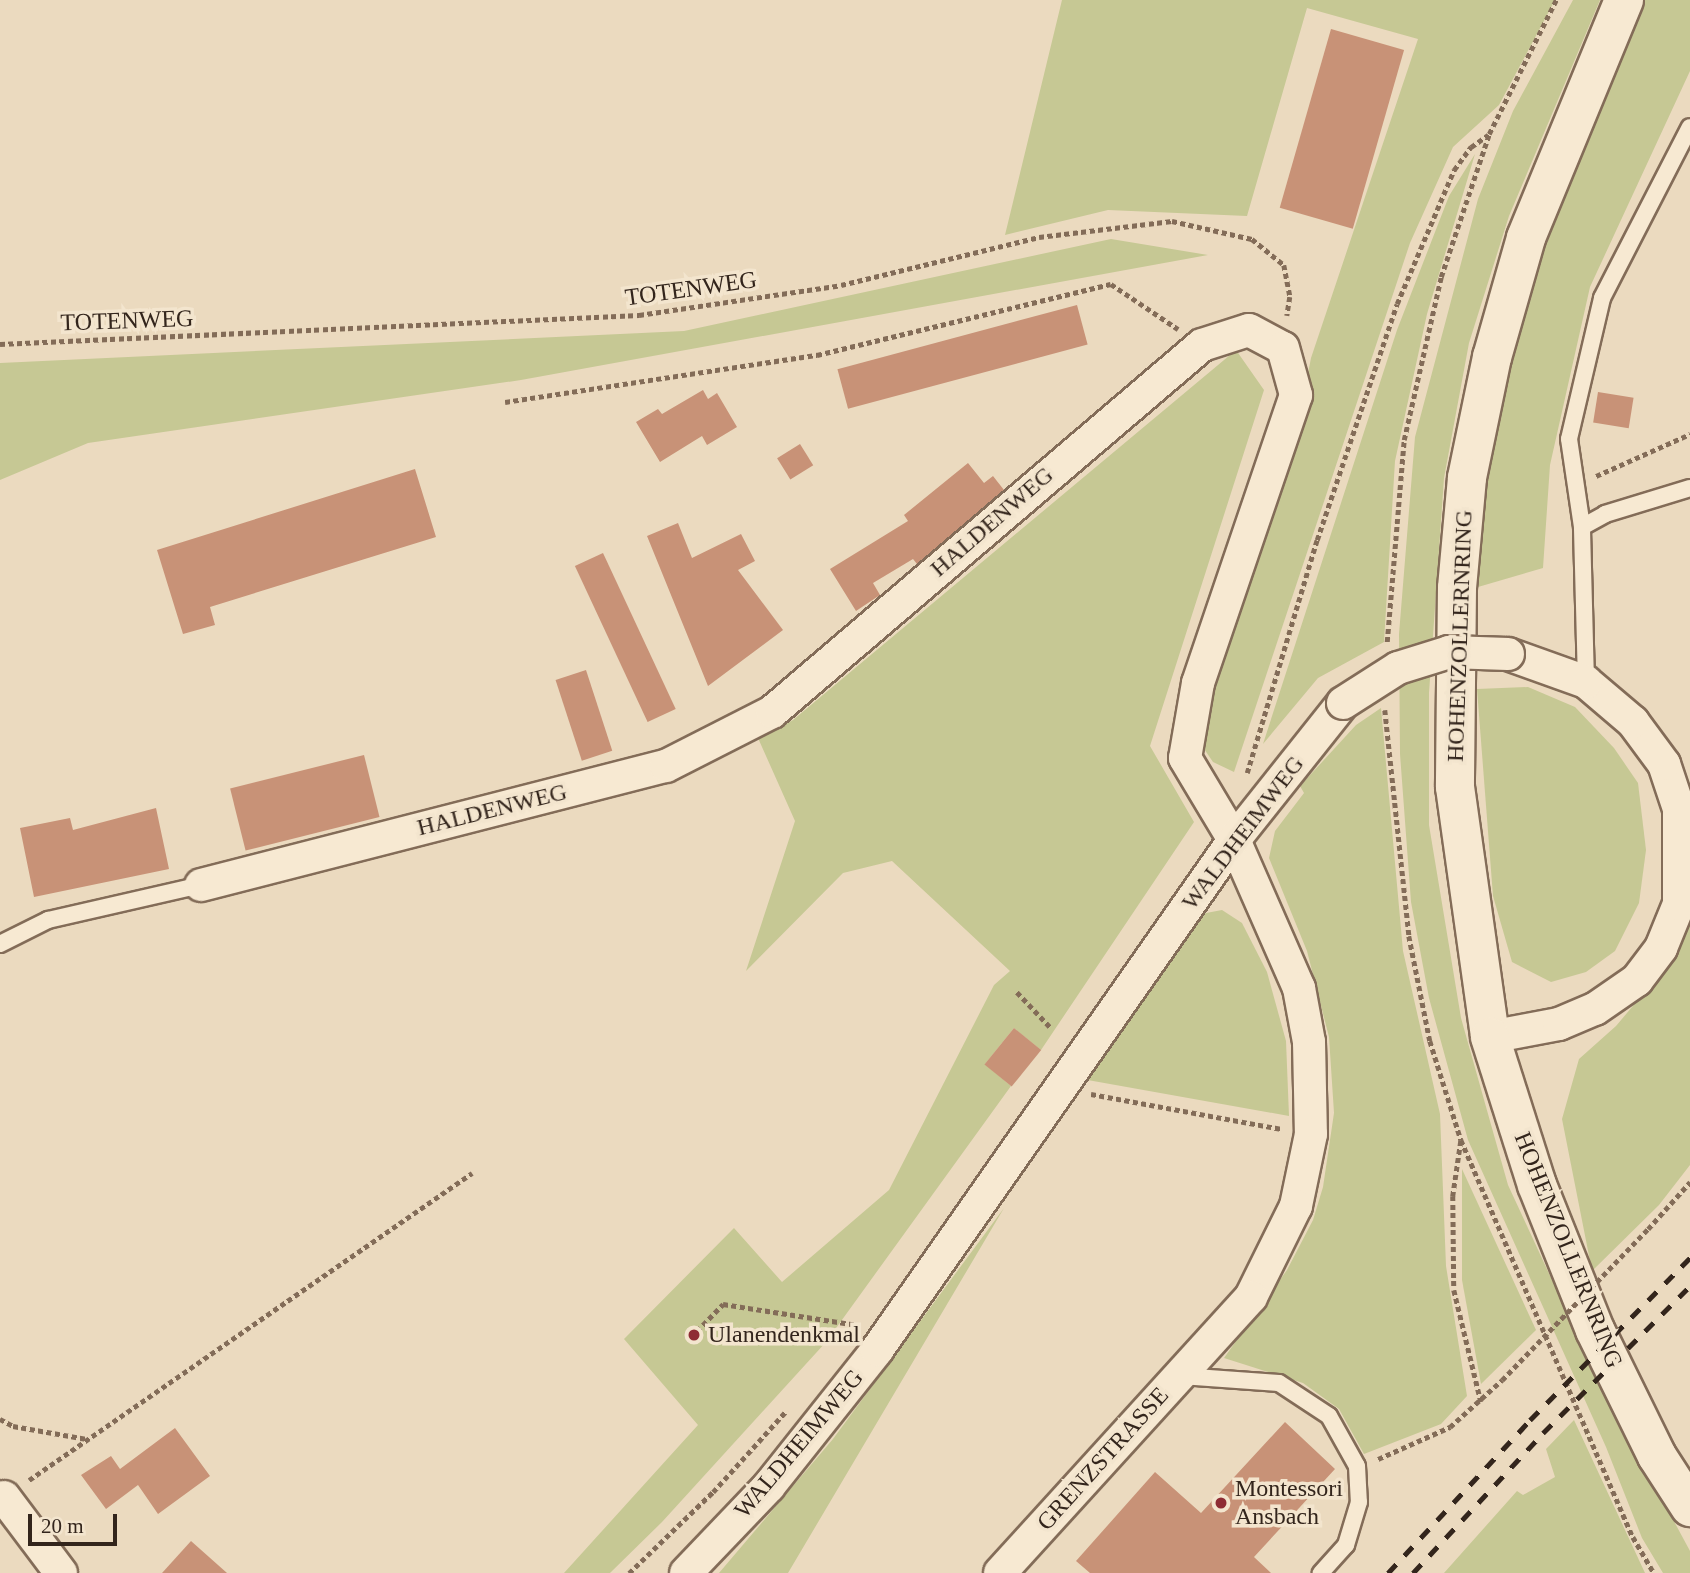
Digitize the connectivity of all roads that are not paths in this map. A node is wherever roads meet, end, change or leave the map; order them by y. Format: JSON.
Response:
{"nodes":[{"id":1,"x":1624,"y":0,"type":"edge"},
{"id":2,"x":1690,"y":127,"type":"edge"},
{"id":3,"x":1690,"y":488,"type":"edge"},
{"id":4,"x":1582,"y":527,"type":"junction"},
{"id":5,"x":1586,"y":682,"type":"junction"},
{"id":6,"x":1234,"y":840,"type":"junction"},
{"id":7,"x":201,"y":885,"type":"joint"},
{"id":8,"x":0,"y":944,"type":"edge"},
{"id":9,"x":1490,"y":1037,"type":"junction"},
{"id":10,"x":1178,"y":1377,"type":"junction"},
{"id":11,"x":4,"y":1497,"type":"road end"},
{"id":12,"x":1690,"y":1507,"type":"edge"},
{"id":13,"x":61,"y":1573,"type":"edge"},
{"id":14,"x":686,"y":1573,"type":"edge"},
{"id":15,"x":1000,"y":1573,"type":"edge"},
{"id":16,"x":1321,"y":1573,"type":"edge"}],
"edges":[{"from":1,"to":9,"type":"main road","name":"HOHENZOLLERNRING"},
{"from":2,"to":4,"type":"lane"},
{"from":3,"to":4,"type":"lane"},
{"from":4,"to":5,"type":"lane"},
{"from":5,"to":6,"type":"street","name":"WALDHEIMWEG","bridge":true},
{"from":5,"to":9,"type":"street","name":"WALDHEIMWEG"},
{"from":6,"to":7,"type":"street","name":"HALDENWEG"},
{"from":6,"to":10,"type":"street"},
{"from":6,"to":14,"type":"street","name":"WALDHEIMWEG"},
{"from":7,"to":8,"type":"lane"},
{"from":9,"to":12,"type":"main road","name":"HOHENZOLLERNRING"},
{"from":10,"to":15,"type":"street","name":"GRENZSTRASSE"},
{"from":10,"to":16,"type":"lane","name":"GRENZSTRASSE"},
{"from":11,"to":13,"type":"street"}]}
